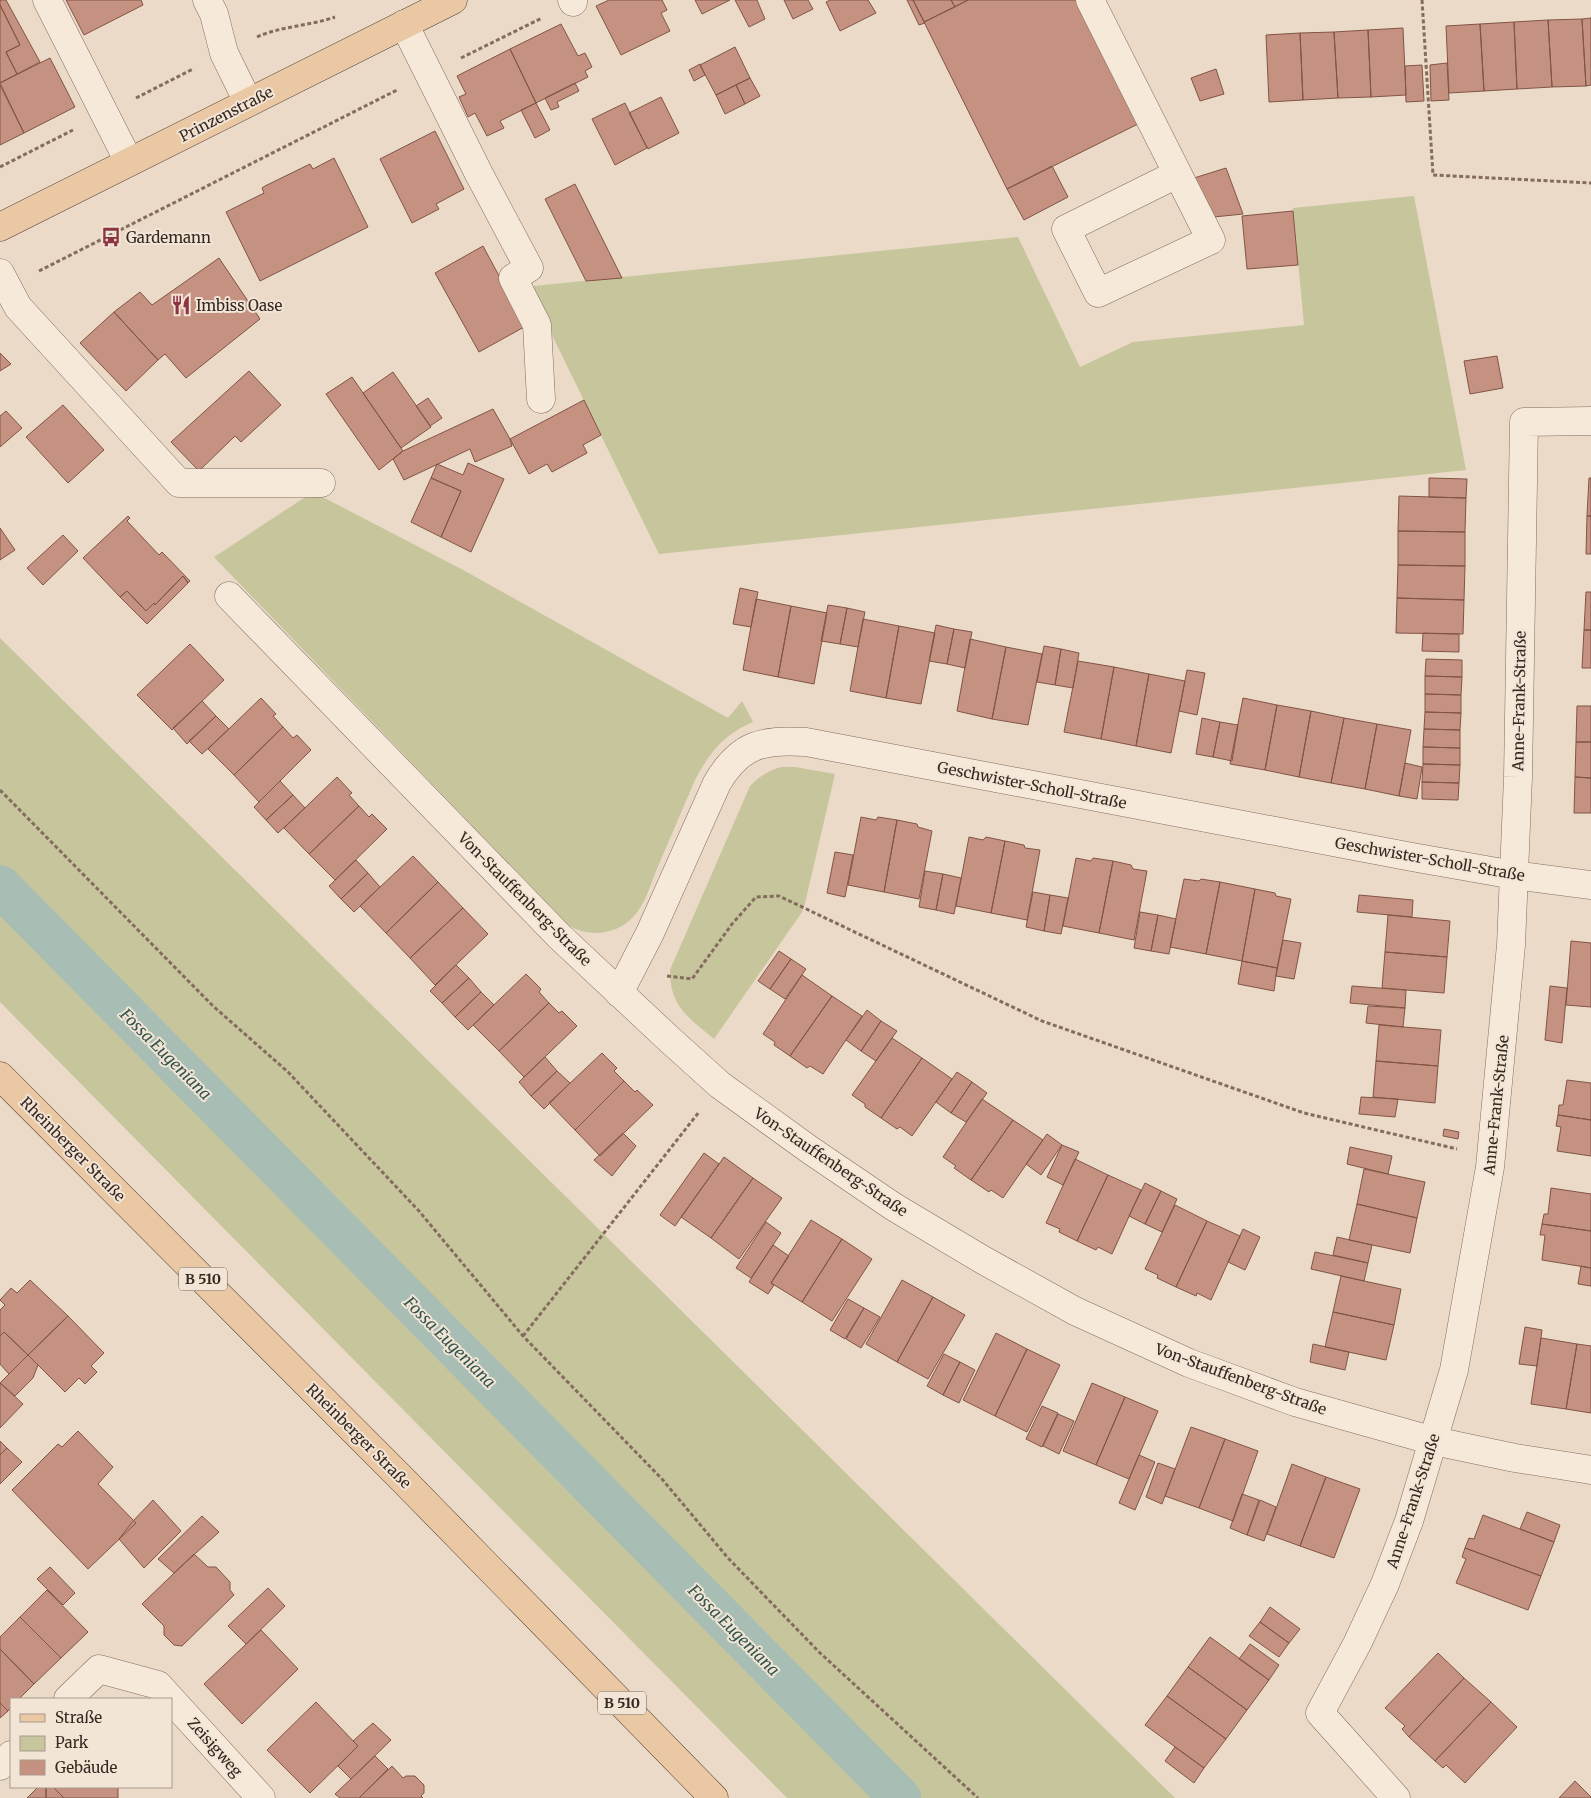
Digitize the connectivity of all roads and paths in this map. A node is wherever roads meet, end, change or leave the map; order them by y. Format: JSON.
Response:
{"nodes":[{"id":1,"x":47,"y":0,"type":"edge"},
{"id":2,"x":207,"y":0,"type":"edge"},
{"id":3,"x":453,"y":0,"type":"edge"},
{"id":4,"x":1090,"y":0,"type":"edge"},
{"id":5,"x":1422,"y":0,"type":"edge"},
{"id":6,"x":573,"y":1,"type":"edge"},
{"id":7,"x":338,"y":16,"type":"dead end"},
{"id":8,"x":404,"y":24,"type":"junction"},
{"id":9,"x":224,"y":53,"type":"junction"},
{"id":10,"x":429,"y":74,"type":"junction"},
{"id":11,"x":248,"y":102,"type":"junction"},
{"id":12,"x":105,"y":114,"type":"junction"},
{"id":13,"x":129,"y":162,"type":"junction"},
{"id":14,"x":0,"y":167,"type":"edge"},
{"id":15,"x":1177,"y":174,"type":"junction"},
{"id":16,"x":1591,"y":183,"type":"edge"},
{"id":17,"x":0,"y":227,"type":"edge"},
{"id":18,"x":4,"y":280,"type":"edge"},
{"id":19,"x":541,"y":399,"type":"dead end"},
{"id":20,"x":1591,"y":421,"type":"edge"},
{"id":21,"x":321,"y":483,"type":"dead end"},
{"id":22,"x":229,"y":596,"type":"dead end"},
{"id":23,"x":0,"y":790,"type":"edge"},
{"id":24,"x":1514,"y":875,"type":"junction"},
{"id":25,"x":1591,"y":885,"type":"edge"},
{"id":26,"x":625,"y":982,"type":"junction"},
{"id":27,"x":0,"y":1076,"type":"edge"},
{"id":28,"x":720,"y":1085,"type":"junction"},
{"id":29,"x":1491,"y":1156,"type":"junction"},
{"id":30,"x":523,"y":1336,"type":"junction"},
{"id":31,"x":1434,"y":1441,"type":"junction"},
{"id":32,"x":1591,"y":1470,"type":"edge"},
{"id":33,"x":69,"y":1698,"type":"edge"},
{"id":34,"x":170,"y":1698,"type":"edge"},
{"id":35,"x":172,"y":1700,"type":"edge"},
{"id":36,"x":10,"y":1756,"type":"edge"},
{"id":37,"x":0,"y":1766,"type":"edge"},
{"id":38,"x":261,"y":1798,"type":"edge"},
{"id":39,"x":714,"y":1798,"type":"edge"},
{"id":40,"x":978,"y":1798,"type":"edge"},
{"id":41,"x":1396,"y":1798,"type":"edge"}],
"edges":[{"from":1,"to":12,"type":"street"},
{"from":2,"to":9,"type":"street"},
{"from":3,"to":8,"type":"main road","name":"Prinzenstraße"},
{"from":4,"to":15,"type":"street"},
{"from":5,"to":16,"type":"path"},
{"from":6,"to":10,"type":"path"},
{"from":7,"to":9,"type":"path"},
{"from":8,"to":10,"type":"street"},
{"from":8,"to":11,"type":"main road","name":"Prinzenstraße"},
{"from":9,"to":11,"type":"street"},
{"from":9,"to":12,"type":"path"},
{"from":10,"to":18,"type":"path"},
{"from":10,"to":19,"type":"street"},
{"from":11,"to":13,"type":"main road","name":"Prinzenstraße"},
{"from":12,"to":13,"type":"street"},
{"from":12,"to":14,"type":"path"},
{"from":13,"to":17,"type":"main road","name":"Prinzenstraße"},
{"from":15,"to":15,"type":"street"},
{"from":18,"to":21,"type":"street"},
{"from":20,"to":24,"type":"street","name":"Anne-Frank-Straße"},
{"from":22,"to":26,"type":"street","name":"Von-Stauffenberg-Straße"},
{"from":23,"to":30,"type":"path"},
{"from":24,"to":25,"type":"street","name":"Geschwister-Scholl-Straße"},
{"from":24,"to":26,"type":"street","name":"Geschwister-Scholl-Straße"},
{"from":24,"to":29,"type":"street","name":"Anne-Frank-Straße"},
{"from":26,"to":28,"type":"street","name":"Von-Stauffenberg-Straße"},
{"from":26,"to":29,"type":"path"},
{"from":27,"to":39,"type":"main road","name":"Rheinberger Straße","number":"B 510"},
{"from":28,"to":30,"type":"path"},
{"from":28,"to":31,"type":"street","name":"Von-Stauffenberg-Straße"},
{"from":29,"to":31,"type":"street","name":"Anne-Frank-Straße"},
{"from":30,"to":40,"type":"path"},
{"from":31,"to":32,"type":"street","name":"Von-Stauffenberg-Straße"},
{"from":31,"to":41,"type":"street","name":"Anne-Frank-Straße"},
{"from":33,"to":34,"type":"street","name":"Zeisigweg"},
{"from":35,"to":38,"type":"street","name":"Zeisigweg"},
{"from":36,"to":37,"type":"street"}]}
